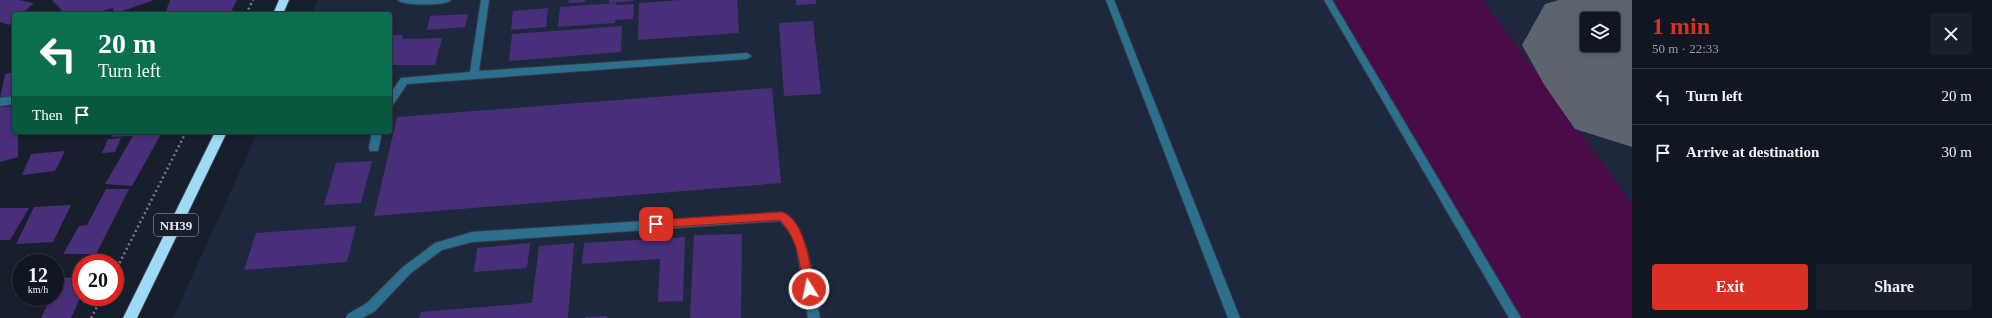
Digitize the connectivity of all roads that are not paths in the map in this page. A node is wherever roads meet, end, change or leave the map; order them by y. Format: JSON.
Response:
{"nodes":[{"id":1,"x":284,"y":0,"type":"edge"},
{"id":2,"x":402,"y":0,"type":"edge"},
{"id":3,"x":447,"y":0,"type":"edge"},
{"id":4,"x":485,"y":0,"type":"edge"},
{"id":5,"x":1110,"y":0,"type":"edge"},
{"id":6,"x":1328,"y":0,"type":"edge"},
{"id":7,"x":279,"y":12,"type":"edge"},
{"id":8,"x":747,"y":56,"type":"dead end"},
{"id":9,"x":474,"y":75,"type":"junction"},
{"id":10,"x":392,"y":99,"type":"edge"},
{"id":11,"x":12,"y":100,"type":"edge"},
{"id":12,"x":0,"y":102,"type":"edge"},
{"id":13,"x":220,"y":134,"type":"edge"},
{"id":14,"x":377,"y":134,"type":"edge"},
{"id":15,"x":374,"y":148,"type":"dead end"},
{"id":16,"x":130,"y":318,"type":"edge"},
{"id":17,"x":352,"y":318,"type":"edge"},
{"id":18,"x":814,"y":318,"type":"edge"},
{"id":19,"x":1234,"y":318,"type":"edge"},
{"id":20,"x":1515,"y":318,"type":"edge"}],
"edges":[{"from":1,"to":7,"type":"highway"},
{"from":2,"to":3,"type":"street"},
{"from":4,"to":9,"type":"street"},
{"from":5,"to":19,"type":"street"},
{"from":6,"to":20,"type":"street"},
{"from":8,"to":9,"type":"street"},
{"from":9,"to":10,"type":"street"},
{"from":11,"to":12,"type":"street"},
{"from":13,"to":16,"type":"highway","number":"NH39"},
{"from":14,"to":15,"type":"street"},
{"from":17,"to":18,"type":"street"}]}
